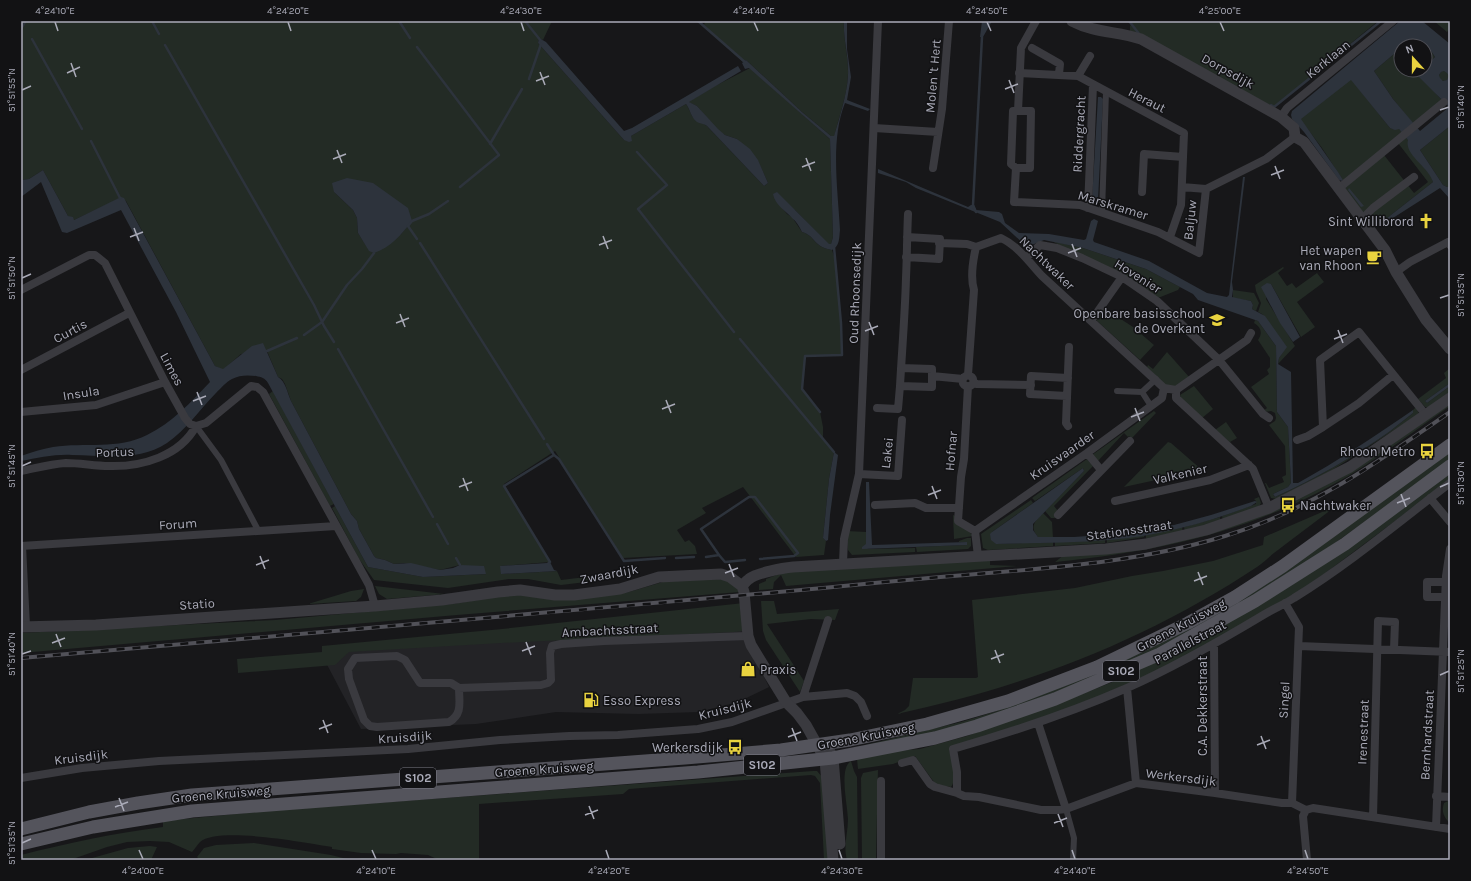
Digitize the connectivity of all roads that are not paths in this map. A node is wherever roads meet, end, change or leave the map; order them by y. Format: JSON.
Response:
{"nodes":[{"id":1,"x":878,"y":21,"type":"edge"},
{"id":2,"x":949,"y":21,"type":"edge"},
{"id":3,"x":1036,"y":21,"type":"edge"},
{"id":4,"x":1072,"y":21,"type":"edge"},
{"id":5,"x":1393,"y":21,"type":"edge"},
{"id":6,"x":1032,"y":48,"type":"dead end"},
{"id":7,"x":1090,"y":56,"type":"dead end"},
{"id":8,"x":1020,"y":73,"type":"junction"},
{"id":9,"x":1060,"y":74,"type":"junction"},
{"id":10,"x":1078,"y":76,"type":"junction"},
{"id":11,"x":1093,"y":85,"type":"junction"},
{"id":12,"x":1106,"y":92,"type":"junction"},
{"id":13,"x":1444,"y":102,"type":"dead end"},
{"id":14,"x":1018,"y":111,"type":"junction"},
{"id":15,"x":1281,"y":117,"type":"junction"},
{"id":16,"x":874,"y":128,"type":"junction"},
{"id":17,"x":938,"y":132,"type":"junction"},
{"id":18,"x":1295,"y":138,"type":"junction"},
{"id":19,"x":1183,"y":157,"type":"junction"},
{"id":20,"x":933,"y":168,"type":"dead end"},
{"id":21,"x":1016,"y":168,"type":"junction"},
{"id":22,"x":1414,"y":177,"type":"dead end"},
{"id":23,"x":1182,"y":187,"type":"junction"},
{"id":24,"x":1206,"y":189,"type":"junction"},
{"id":25,"x":1338,"y":189,"type":"junction"},
{"id":26,"x":1142,"y":192,"type":"dead end"},
{"id":27,"x":1088,"y":208,"type":"junction"},
{"id":28,"x":1102,"y":212,"type":"junction"},
{"id":29,"x":908,"y":214,"type":"dead end"},
{"id":30,"x":1361,"y":220,"type":"junction"},
{"id":31,"x":907,"y":237,"type":"junction"},
{"id":32,"x":1170,"y":237,"type":"junction"},
{"id":33,"x":939,"y":243,"type":"junction"},
{"id":34,"x":1450,"y":245,"type":"edge"},
{"id":35,"x":976,"y":247,"type":"junction"},
{"id":36,"x":1199,"y":253,"type":"joint"},
{"id":37,"x":906,"y":257,"type":"junction"},
{"id":38,"x":1026,"y":258,"type":"junction"},
{"id":39,"x":1396,"y":272,"type":"junction"},
{"id":40,"x":1122,"y":277,"type":"junction"},
{"id":41,"x":21,"y":290,"type":"edge"},
{"id":42,"x":130,"y":313,"type":"junction"},
{"id":43,"x":1091,"y":321,"type":"junction"},
{"id":44,"x":1251,"y":333,"type":"dead end"},
{"id":45,"x":1068,"y":347,"type":"dead end"},
{"id":46,"x":1450,"y":349,"type":"edge"},
{"id":47,"x":1219,"y":360,"type":"junction"},
{"id":48,"x":901,"y":368,"type":"junction"},
{"id":49,"x":21,"y":370,"type":"edge"},
{"id":50,"x":1393,"y":375,"type":"junction"},
{"id":51,"x":932,"y":376,"type":"junction"},
{"id":52,"x":966,"y":377,"type":"junction"},
{"id":53,"x":1068,"y":378,"type":"junction"},
{"id":54,"x":1156,"y":379,"type":"junction"},
{"id":55,"x":165,"y":382,"type":"junction"},
{"id":56,"x":971,"y":385,"type":"junction"},
{"id":57,"x":1031,"y":385,"type":"junction"},
{"id":58,"x":900,"y":386,"type":"junction"},
{"id":59,"x":1164,"y":388,"type":"junction"},
{"id":60,"x":1118,"y":391,"type":"dead end"},
{"id":61,"x":1142,"y":392,"type":"junction"},
{"id":62,"x":1176,"y":394,"type":"junction"},
{"id":63,"x":1067,"y":396,"type":"junction"},
{"id":64,"x":1450,"y":398,"type":"edge"},
{"id":65,"x":1151,"y":406,"type":"junction"},
{"id":66,"x":877,"y":408,"type":"dead end"},
{"id":67,"x":21,"y":412,"type":"edge"},
{"id":68,"x":1426,"y":415,"type":"junction"},
{"id":69,"x":1269,"y":418,"type":"dead end"},
{"id":70,"x":902,"y":420,"type":"dead end"},
{"id":71,"x":193,"y":425,"type":"junction"},
{"id":72,"x":1068,"y":426,"type":"dead end"},
{"id":73,"x":1323,"y":427,"type":"junction"},
{"id":74,"x":1130,"y":440,"type":"dead end"},
{"id":75,"x":1297,"y":440,"type":"dead end"},
{"id":76,"x":1450,"y":445,"type":"edge"},
{"id":77,"x":1087,"y":453,"type":"junction"},
{"id":78,"x":1249,"y":465,"type":"junction"},
{"id":79,"x":1450,"y":466,"type":"edge"},
{"id":80,"x":1101,"y":470,"type":"junction"},
{"id":81,"x":21,"y":471,"type":"edge"},
{"id":82,"x":860,"y":474,"type":"junction"},
{"id":83,"x":1450,"y":483,"type":"edge"},
{"id":84,"x":1430,"y":498,"type":"junction"},
{"id":85,"x":1115,"y":501,"type":"dead end"},
{"id":86,"x":875,"y":505,"type":"dead end"},
{"id":87,"x":959,"y":508,"type":"junction"},
{"id":88,"x":1269,"y":508,"type":"junction"},
{"id":89,"x":1058,"y":515,"type":"dead end"},
{"id":90,"x":1450,"y":522,"type":"edge"},
{"id":91,"x":336,"y":526,"type":"junction"},
{"id":92,"x":258,"y":530,"type":"junction"},
{"id":93,"x":975,"y":531,"type":"junction"},
{"id":94,"x":22,"y":546,"type":"edge"},
{"id":95,"x":1450,"y":549,"type":"edge"},
{"id":96,"x":978,"y":556,"type":"junction"},
{"id":97,"x":843,"y":563,"type":"junction"},
{"id":98,"x":1447,"y":578,"type":"edge"},
{"id":99,"x":739,"y":583,"type":"junction"},
{"id":100,"x":1446,"y":597,"type":"junction"},
{"id":101,"x":1285,"y":603,"type":"junction"},
{"id":102,"x":375,"y":606,"type":"junction"},
{"id":103,"x":828,"y":620,"type":"dead end"},
{"id":104,"x":24,"y":627,"type":"edge"},
{"id":105,"x":748,"y":636,"type":"junction"},
{"id":106,"x":1214,"y":644,"type":"junction"},
{"id":107,"x":1299,"y":646,"type":"junction"},
{"id":108,"x":1378,"y":649,"type":"junction"},
{"id":109,"x":1394,"y":649,"type":"junction"},
{"id":110,"x":1446,"y":652,"type":"edge"},
{"id":111,"x":460,"y":688,"type":"junction"},
{"id":112,"x":1127,"y":688,"type":"junction"},
{"id":113,"x":802,"y":697,"type":"junction"},
{"id":114,"x":786,"y":702,"type":"junction"},
{"id":115,"x":867,"y":716,"type":"dead end"},
{"id":116,"x":1038,"y":724,"type":"junction"},
{"id":117,"x":822,"y":745,"type":"junction"},
{"id":118,"x":829,"y":758,"type":"junction"},
{"id":119,"x":902,"y":763,"type":"dead end"},
{"id":120,"x":21,"y":778,"type":"edge"},
{"id":121,"x":881,"y":781,"type":"dead end"},
{"id":122,"x":1136,"y":783,"type":"junction"},
{"id":123,"x":957,"y":793,"type":"junction"},
{"id":124,"x":1215,"y":793,"type":"junction"},
{"id":125,"x":1436,"y":796,"type":"junction"},
{"id":126,"x":1450,"y":796,"type":"edge"},
{"id":127,"x":1292,"y":803,"type":"junction"},
{"id":128,"x":1066,"y":809,"type":"junction"},
{"id":129,"x":1306,"y":810,"type":"junction"},
{"id":130,"x":1373,"y":817,"type":"junction"},
{"id":131,"x":1436,"y":827,"type":"junction"},
{"id":132,"x":21,"y":829,"type":"edge"},
{"id":133,"x":1450,"y":829,"type":"edge"},
{"id":134,"x":21,"y":844,"type":"edge"},
{"id":135,"x":833,"y":860,"type":"edge"},
{"id":136,"x":841,"y":860,"type":"edge"},
{"id":137,"x":881,"y":860,"type":"edge"},
{"id":138,"x":1073,"y":860,"type":"edge"},
{"id":139,"x":1307,"y":860,"type":"edge"}],
"edges":[{"from":1,"to":16,"type":"street","name":"Oud Rhoonsedijk"},
{"from":2,"to":17,"type":"street","name":"Molen 't Hert"},
{"from":3,"to":8,"type":"street"},
{"from":4,"to":15,"type":"street","name":"Dorpsdijk"},
{"from":5,"to":15,"type":"street","name":"Kerklaan"},
{"from":6,"to":9,"type":"street"},
{"from":7,"to":10,"type":"street"},
{"from":8,"to":9,"type":"street","name":"Heraut"},
{"from":8,"to":14,"type":"street"},
{"from":9,"to":10,"type":"street","name":"Heraut"},
{"from":10,"to":11,"type":"street","name":"Heraut"},
{"from":11,"to":12,"type":"street","name":"Heraut"},
{"from":11,"to":27,"type":"street","name":"Riddergracht"},
{"from":12,"to":19,"type":"street","name":"Heraut"},
{"from":12,"to":28,"type":"street","name":"Riddergracht"},
{"from":13,"to":25,"type":"street"},
{"from":14,"to":21,"type":"street"},
{"from":14,"to":21,"type":"street"},
{"from":15,"to":18,"type":"street","name":"Dorpsdijk"},
{"from":16,"to":17,"type":"street","name":"Molen 't Hert"},
{"from":16,"to":82,"type":"street","name":"Oud Rhoonsedijk"},
{"from":17,"to":20,"type":"street","name":"Molen 't Hert"},
{"from":18,"to":24,"type":"street"},
{"from":18,"to":25,"type":"street","name":"Dorpsdijk"},
{"from":19,"to":23,"type":"street"},
{"from":19,"to":26,"type":"street"},
{"from":21,"to":27,"type":"street","name":"Marskramer"},
{"from":22,"to":30,"type":"street"},
{"from":23,"to":24,"type":"street"},
{"from":23,"to":32,"type":"street"},
{"from":24,"to":36,"type":"street","name":"Baljuw"},
{"from":25,"to":30,"type":"street","name":"Dorpsdijk"},
{"from":27,"to":28,"type":"street","name":"Marskramer"},
{"from":28,"to":32,"type":"street","name":"Marskramer"},
{"from":29,"to":31,"type":"street"},
{"from":30,"to":39,"type":"street","name":"Dorpsdijk"},
{"from":31,"to":33,"type":"street"},
{"from":31,"to":37,"type":"street"},
{"from":32,"to":36,"type":"street","name":"Marskramer"},
{"from":33,"to":35,"type":"street"},
{"from":33,"to":37,"type":"street"},
{"from":34,"to":39,"type":"street"},
{"from":35,"to":38,"type":"street","name":"Nachtwaker"},
{"from":35,"to":52,"type":"street"},
{"from":37,"to":48,"type":"street"},
{"from":38,"to":40,"type":"street","name":"Hovenier"},
{"from":38,"to":43,"type":"street","name":"Nachtwaker"},
{"from":39,"to":46,"type":"street","name":"Dorpsdijk"},
{"from":40,"to":43,"type":"street"},
{"from":40,"to":47,"type":"street","name":"Hovenier"},
{"from":41,"to":42,"type":"street","name":"Limes"},
{"from":42,"to":49,"type":"street","name":"Curtis"},
{"from":42,"to":55,"type":"street","name":"Limes"},
{"from":43,"to":54,"type":"street","name":"Nachtwaker"},
{"from":44,"to":47,"type":"street"},
{"from":45,"to":53,"type":"street"},
{"from":47,"to":62,"type":"street"},
{"from":47,"to":69,"type":"street","name":"Hovenier"},
{"from":48,"to":51,"type":"street"},
{"from":48,"to":58,"type":"street"},
{"from":50,"to":68,"type":"street"},
{"from":50,"to":73,"type":"street"},
{"from":50,"to":73,"type":"street"},
{"from":51,"to":52,"type":"street"},
{"from":51,"to":58,"type":"street"},
{"from":52,"to":56,"type":"street"},
{"from":53,"to":57,"type":"street"},
{"from":53,"to":63,"type":"street"},
{"from":54,"to":59,"type":"street","name":"Nachtwaker"},
{"from":54,"to":61,"type":"street"},
{"from":55,"to":67,"type":"street","name":"Insula"},
{"from":55,"to":71,"type":"street","name":"Limes"},
{"from":56,"to":57,"type":"street"},
{"from":56,"to":87,"type":"street","name":"Hofnar"},
{"from":57,"to":63,"type":"street"},
{"from":58,"to":66,"type":"street"},
{"from":59,"to":62,"type":"street"},
{"from":59,"to":65,"type":"street","name":"Kruisvaarder"},
{"from":60,"to":61,"type":"street"},
{"from":61,"to":65,"type":"street"},
{"from":62,"to":78,"type":"street"},
{"from":63,"to":72,"type":"street"},
{"from":64,"to":68,"type":"street","name":"Stationsstraat"},
{"from":65,"to":77,"type":"street","name":"Kruisvaarder"},
{"from":68,"to":88,"type":"street","name":"Stationsstraat"},
{"from":70,"to":82,"type":"street","name":"Lakei"},
{"from":71,"to":81,"type":"street","name":"Portus"},
{"from":71,"to":91,"type":"street"},
{"from":71,"to":92,"type":"street"},
{"from":73,"to":75,"type":"street"},
{"from":74,"to":80,"type":"street"},
{"from":76,"to":117,"type":"main road","name":"Groene Kruisweg","number":"S102"},
{"from":77,"to":80,"type":"street"},
{"from":77,"to":93,"type":"street","name":"Kruisvaarder"},
{"from":78,"to":85,"type":"street","name":"Valkenier"},
{"from":78,"to":88,"type":"street"},
{"from":79,"to":118,"type":"main road","name":"Groene Kruisweg","number":"S102"},
{"from":80,"to":89,"type":"street"},
{"from":82,"to":97,"type":"street","name":"Oud Rhoonsedijk"},
{"from":83,"to":84,"type":"street","name":"Parallelstraat"},
{"from":84,"to":90,"type":"street"},
{"from":84,"to":101,"type":"street","name":"Parallelstraat"},
{"from":86,"to":87,"type":"street"},
{"from":87,"to":93,"type":"street","name":"Hofnar"},
{"from":88,"to":96,"type":"street","name":"Stationsstraat"},
{"from":91,"to":92,"type":"street","name":"Forum"},
{"from":91,"to":102,"type":"street"},
{"from":92,"to":94,"type":"street","name":"Forum"},
{"from":93,"to":96,"type":"street"},
{"from":94,"to":104,"type":"street"},
{"from":95,"to":98,"type":"street","name":"Bernhardstraat"},
{"from":96,"to":97,"type":"street","name":"Stationsstraat"},
{"from":97,"to":99,"type":"street","name":"Stationsstraat"},
{"from":98,"to":100,"type":"street","name":"Bernhardstraat"},
{"from":98,"to":100,"type":"street"},
{"from":99,"to":102,"type":"street","name":"Zwaardijk"},
{"from":99,"to":105,"type":"street"},
{"from":100,"to":110,"type":"street","name":"Bernhardstraat"},
{"from":101,"to":106,"type":"street","name":"Parallelstraat"},
{"from":101,"to":107,"type":"street","name":"Singel"},
{"from":102,"to":104,"type":"street","name":"Statio"},
{"from":103,"to":113,"type":"street"},
{"from":105,"to":111,"type":"street","name":"Ambachtsstraat"},
{"from":105,"to":114,"type":"street"},
{"from":106,"to":112,"type":"street","name":"Parallelstraat"},
{"from":106,"to":124,"type":"street","name":"C.A. Dekkerstraat"},
{"from":107,"to":108,"type":"street"},
{"from":107,"to":127,"type":"street","name":"Singel"},
{"from":108,"to":109,"type":"street"},
{"from":108,"to":109,"type":"street","name":"Irenestraat"},
{"from":108,"to":130,"type":"street","name":"Irenestraat"},
{"from":109,"to":110,"type":"street"},
{"from":110,"to":125,"type":"street","name":"Bernhardstraat"},
{"from":111,"to":111,"type":"street","name":"Ambachtsstraat"},
{"from":112,"to":116,"type":"street","name":"Parallelstraat"},
{"from":112,"to":122,"type":"street"},
{"from":113,"to":114,"type":"street","name":"Kruisdijk"},
{"from":113,"to":115,"type":"street"},
{"from":114,"to":117,"type":"street"},
{"from":114,"to":120,"type":"street","name":"Kruisdijk"},
{"from":116,"to":123,"type":"street","name":"Parallelstraat"},
{"from":116,"to":128,"type":"street"},
{"from":117,"to":118,"type":"street"},
{"from":117,"to":132,"type":"main road","name":"Groene Kruisweg","number":"S102"},
{"from":118,"to":134,"type":"main road","name":"Groene Kruisweg","number":"S102"},
{"from":118,"to":135,"type":"street"},
{"from":118,"to":136,"type":"street"},
{"from":119,"to":123,"type":"street","name":"Werkersdijk"},
{"from":121,"to":137,"type":"street"},
{"from":122,"to":124,"type":"street","name":"Werkersdijk"},
{"from":122,"to":128,"type":"street","name":"Werkersdijk"},
{"from":123,"to":128,"type":"street","name":"Werkersdijk"},
{"from":124,"to":127,"type":"street","name":"Werkersdijk"},
{"from":125,"to":126,"type":"street"},
{"from":125,"to":131,"type":"street","name":"Bernhardstraat"},
{"from":127,"to":129,"type":"street","name":"Werkersdijk"},
{"from":128,"to":138,"type":"street"},
{"from":129,"to":130,"type":"street","name":"Werkersdijk"},
{"from":129,"to":139,"type":"street"},
{"from":130,"to":131,"type":"street","name":"Werkersdijk"},
{"from":131,"to":133,"type":"street","name":"Werkersdijk"}]}
